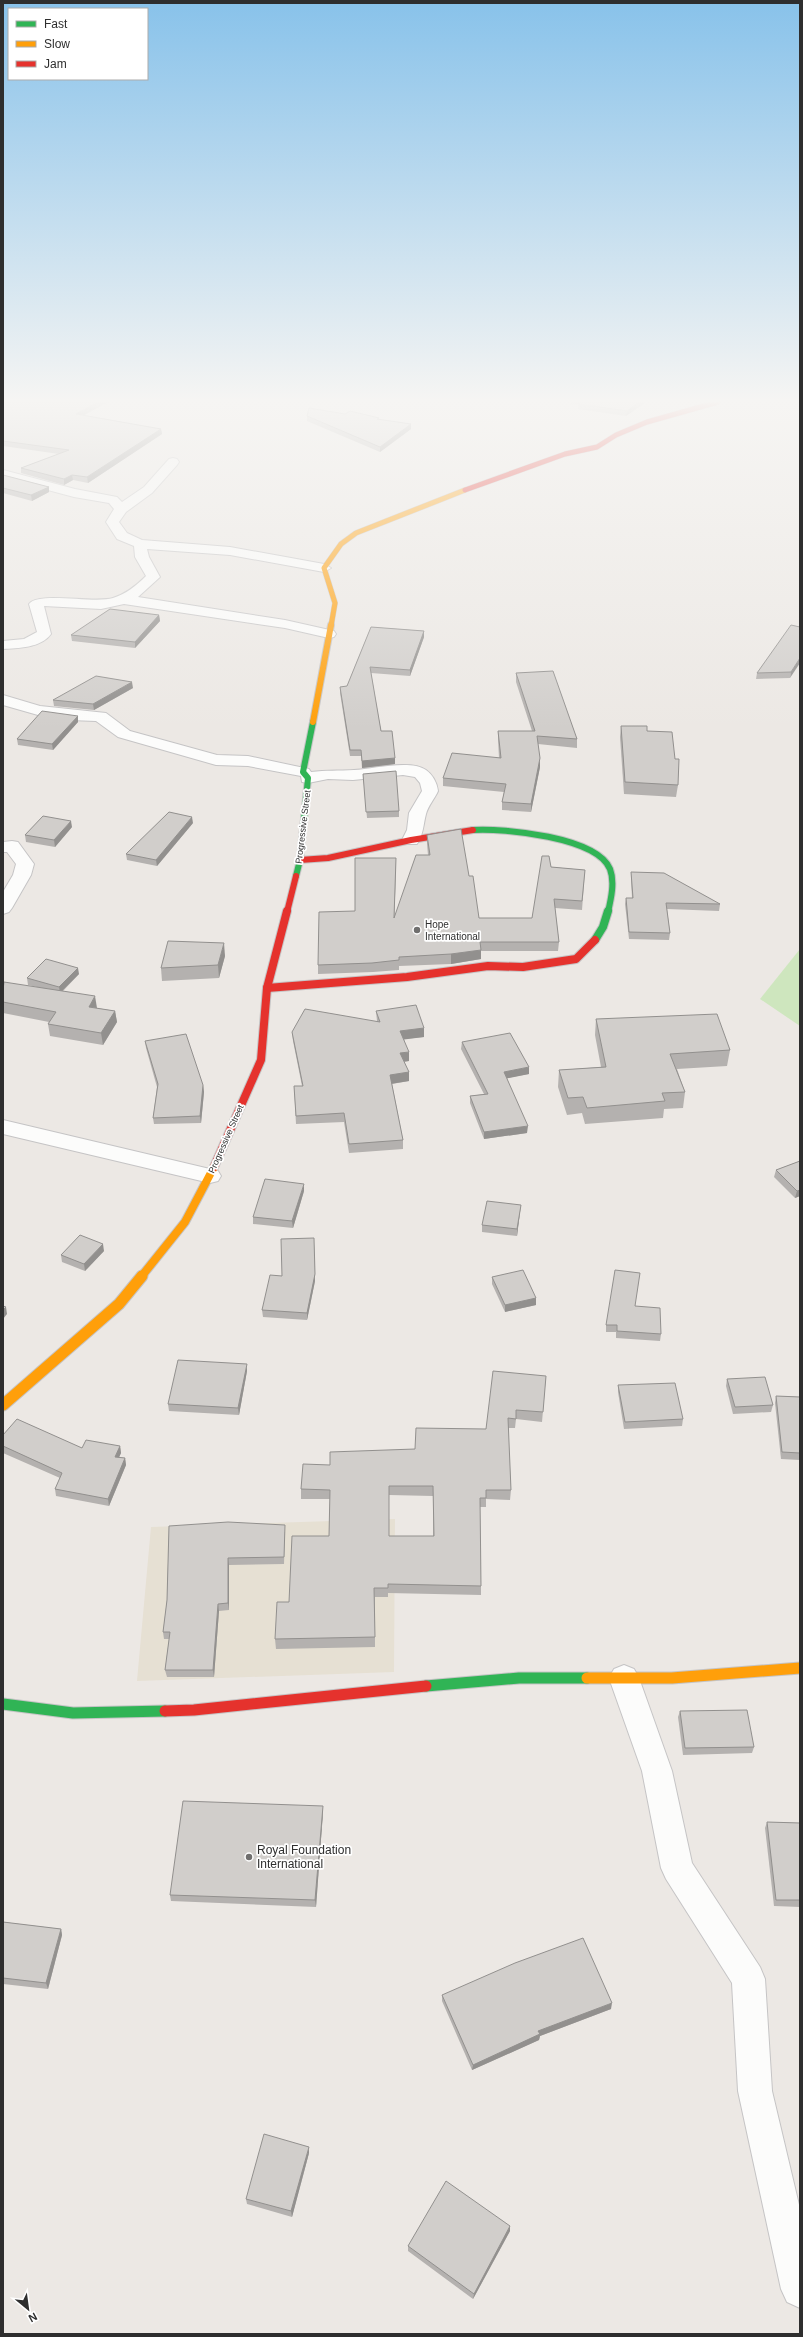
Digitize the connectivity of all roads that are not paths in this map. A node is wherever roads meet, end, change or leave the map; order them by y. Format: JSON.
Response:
{"nodes":[{"id":1,"x":120,"y":511,"type":"edge"},
{"id":2,"x":411,"y":511,"type":"edge"},
{"id":3,"x":140,"y":544,"type":"junction"},
{"id":4,"x":324,"y":568,"type":"junction"},
{"id":5,"x":127,"y":600,"type":"junction"},
{"id":6,"x":329,"y":634,"type":"junction"},
{"id":7,"x":3,"y":645,"type":"edge"},
{"id":8,"x":3,"y":700,"type":"edge"},
{"id":9,"x":306,"y":775,"type":"junction"},
{"id":10,"x":411,"y":840,"type":"junction"},
{"id":11,"x":3,"y":847,"type":"edge"},
{"id":12,"x":300,"y":860,"type":"junction"},
{"id":13,"x":3,"y":908,"type":"edge"},
{"id":14,"x":267,"y":988,"type":"junction"},
{"id":15,"x":3,"y":1127,"type":"edge"},
{"id":16,"x":210,"y":1176,"type":"junction"},
{"id":17,"x":3,"y":1405,"type":"edge"},
{"id":18,"x":800,"y":1668,"type":"edge"},
{"id":19,"x":624,"y":1678,"type":"junction"},
{"id":20,"x":3,"y":1704,"type":"edge"},
{"id":21,"x":800,"y":2289,"type":"edge"}],
"edges":[{"from":1,"to":3,"type":"street"},
{"from":2,"to":4,"type":"street"},
{"from":3,"to":4,"type":"street"},
{"from":3,"to":5,"type":"street"},
{"from":4,"to":6,"type":"street","name":"Progressive Street"},
{"from":5,"to":6,"type":"street"},
{"from":5,"to":7,"type":"street"},
{"from":6,"to":9,"type":"street","name":"Progressive Street"},
{"from":8,"to":9,"type":"street"},
{"from":9,"to":10,"type":"street"},
{"from":9,"to":12,"type":"street","name":"Progressive Street"},
{"from":10,"to":12,"type":"street"},
{"from":10,"to":14,"type":"street"},
{"from":11,"to":13,"type":"street"},
{"from":12,"to":14,"type":"street","name":"Progressive Street"},
{"from":14,"to":16,"type":"street","name":"Progressive Street"},
{"from":15,"to":16,"type":"street"},
{"from":16,"to":17,"type":"street","name":"Progressive Street"},
{"from":18,"to":19,"type":"street"},
{"from":19,"to":20,"type":"street"},
{"from":19,"to":21,"type":"street"}]}
